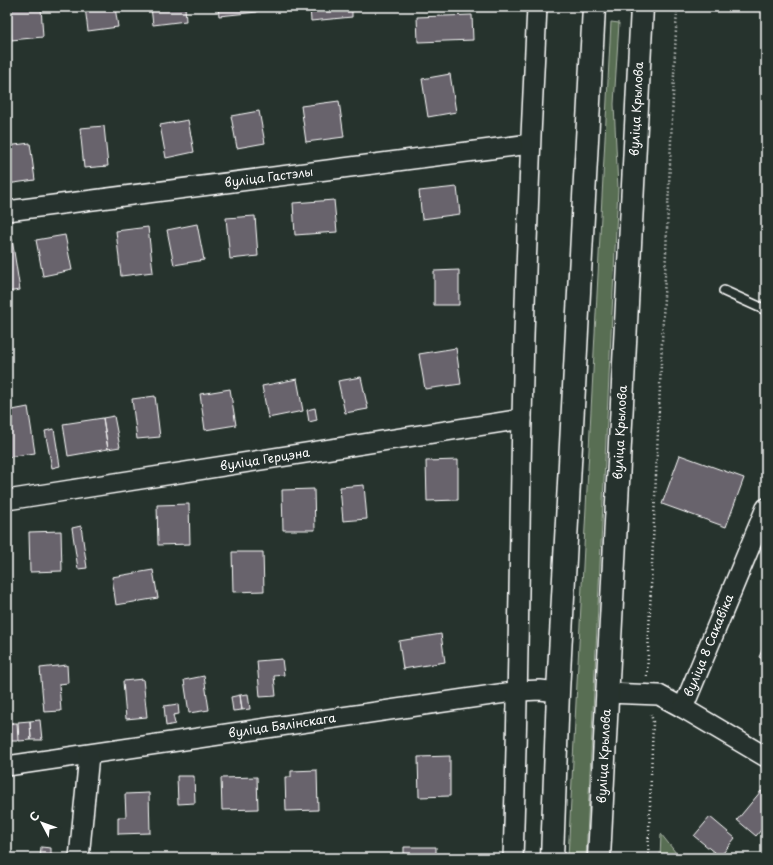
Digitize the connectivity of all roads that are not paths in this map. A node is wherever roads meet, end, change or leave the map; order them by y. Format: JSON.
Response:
{"nodes":[{"id":1,"x":537,"y":7,"type":"edge"},
{"id":2,"x":594,"y":7,"type":"edge"},
{"id":3,"x":642,"y":7,"type":"edge"},
{"id":4,"x":530,"y":144,"type":"junction"},
{"id":5,"x":7,"y":211,"type":"edge"},
{"id":6,"x":724,"y":291,"type":"dead end"},
{"id":7,"x":766,"y":310,"type":"edge"},
{"id":8,"x":522,"y":419,"type":"junction"},
{"id":9,"x":7,"y":500,"type":"edge"},
{"id":10,"x":766,"y":508,"type":"edge"},
{"id":11,"x":519,"y":691,"type":"junction"},
{"id":12,"x":558,"y":692,"type":"junction"},
{"id":13,"x":606,"y":693,"type":"junction"},
{"id":14,"x":683,"y":708,"type":"junction"},
{"id":15,"x":89,"y":756,"type":"junction"},
{"id":16,"x":766,"y":757,"type":"edge"},
{"id":17,"x":7,"y":766,"type":"edge"},
{"id":18,"x":79,"y":858,"type":"edge"},
{"id":19,"x":513,"y":858,"type":"edge"},
{"id":20,"x":552,"y":858,"type":"edge"},
{"id":21,"x":599,"y":858,"type":"edge"}],
"edges":[{"from":1,"to":4,"type":"street"},
{"from":2,"to":12,"type":"main road"},
{"from":3,"to":13,"type":"main road","name":"вуліца Крылова"},
{"from":4,"to":5,"type":"street","name":"вуліца Гастэлы"},
{"from":4,"to":8,"type":"street"},
{"from":6,"to":7,"type":"lane"},
{"from":8,"to":9,"type":"street","name":"вуліца Герцэна"},
{"from":8,"to":11,"type":"street"},
{"from":10,"to":14,"type":"street","name":"вуліца 8 Сакавіка"},
{"from":11,"to":12,"type":"street","name":"вуліца Бялінскага"},
{"from":11,"to":15,"type":"street","name":"вуліца Бялінскага"},
{"from":11,"to":19,"type":"street"},
{"from":12,"to":20,"type":"main road"},
{"from":13,"to":14,"type":"street","name":"вуліца 8 Сакавіка"},
{"from":13,"to":21,"type":"main road","name":"вуліца Крылова"},
{"from":14,"to":16,"type":"street"},
{"from":15,"to":17,"type":"street","name":"вуліца Бялінскага"},
{"from":15,"to":18,"type":"street"}]}
